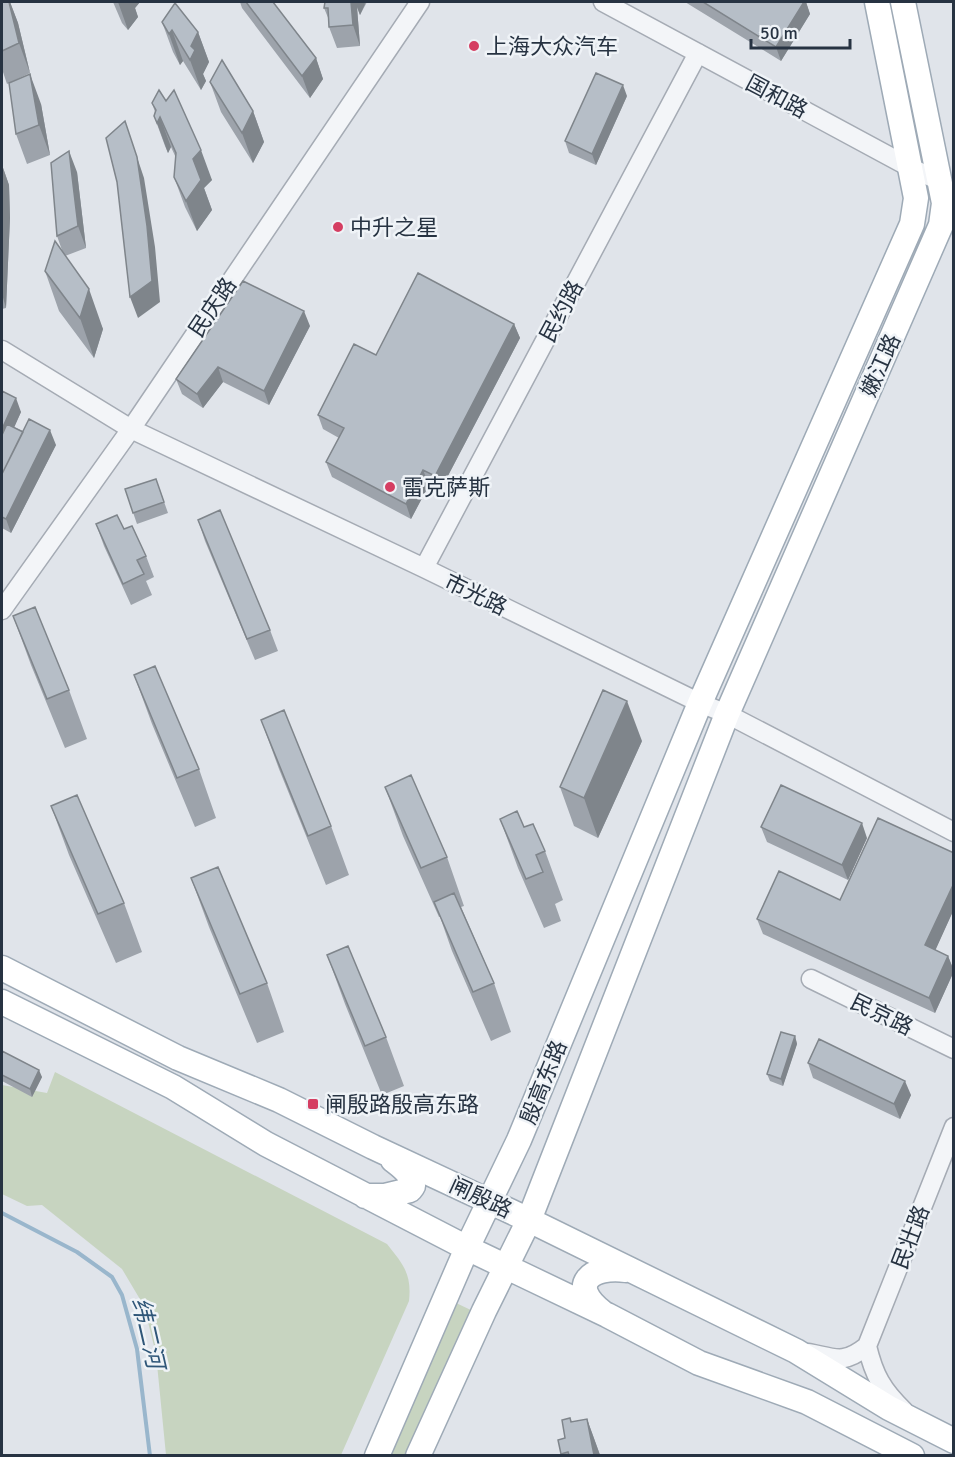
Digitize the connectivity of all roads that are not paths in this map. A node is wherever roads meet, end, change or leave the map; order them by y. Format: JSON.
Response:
{"nodes":[{"id":1,"x":420,"y":2,"type":"edge"},
{"id":2,"x":603,"y":2,"type":"edge"},
{"id":3,"x":877,"y":2,"type":"edge"},
{"id":4,"x":903,"y":2,"type":"edge"},
{"id":5,"x":698,"y":53,"type":"junction"},
{"id":6,"x":911,"y":168,"type":"junction"},
{"id":7,"x":947,"y":185,"type":"edge"},
{"id":8,"x":2,"y":350,"type":"edge"},
{"id":9,"x":130,"y":429,"type":"junction"},
{"id":10,"x":424,"y":568,"type":"junction"},
{"id":11,"x":8,"y":586,"type":"edge"},
{"id":12,"x":2,"y":610,"type":"edge"},
{"id":13,"x":700,"y":703,"type":"junction"},
{"id":14,"x":727,"y":714,"type":"junction"},
{"id":15,"x":954,"y":832,"type":"edge"},
{"id":16,"x":2,"y":968,"type":"edge"},
{"id":17,"x":811,"y":979,"type":"dead end"},
{"id":18,"x":2,"y":1002,"type":"edge"},
{"id":19,"x":954,"y":1049,"type":"edge"},
{"id":20,"x":954,"y":1127,"type":"edge"},
{"id":21,"x":373,"y":1147,"type":"junction"},
{"id":22,"x":365,"y":1196,"type":"junction"},
{"id":23,"x":489,"y":1201,"type":"junction"},
{"id":24,"x":529,"y":1220,"type":"junction"},
{"id":25,"x":467,"y":1248,"type":"junction"},
{"id":26,"x":507,"y":1267,"type":"junction"},
{"id":27,"x":629,"y":1270,"type":"junction"},
{"id":28,"x":607,"y":1315,"type":"junction"},
{"id":29,"x":867,"y":1346,"type":"junction"},
{"id":30,"x":796,"y":1351,"type":"junction"},
{"id":31,"x":916,"y":1422,"type":"junction"},
{"id":32,"x":954,"y":1441,"type":"edge"},
{"id":33,"x":376,"y":1455,"type":"edge"},
{"id":34,"x":418,"y":1455,"type":"edge"},
{"id":35,"x":912,"y":1455,"type":"edge"}],
"edges":[{"from":1,"to":9,"type":"street","name":"民庆路"},
{"from":2,"to":5,"type":"street","name":"国和路"},
{"from":3,"to":6,"type":"main road","name":"嫩江路"},
{"from":4,"to":7,"type":"main road","name":"嫩江路"},
{"from":5,"to":6,"type":"street","name":"国和路"},
{"from":5,"to":10,"type":"street","name":"民约路"},
{"from":6,"to":7,"type":"street","name":"国和路"},
{"from":6,"to":13,"type":"main road","name":"嫩江路"},
{"from":7,"to":14,"type":"main road","name":"嫩江路"},
{"from":8,"to":9,"type":"street","name":"市光路"},
{"from":9,"to":10,"type":"street","name":"市光路"},
{"from":9,"to":11,"type":"street","name":"民庆路"},
{"from":10,"to":13,"type":"street","name":"市光路"},
{"from":11,"to":12,"type":"street","name":"民庆路"},
{"from":13,"to":14,"type":"street","name":"市光路"},
{"from":13,"to":23,"type":"main road","name":"殷高东路"},
{"from":14,"to":15,"type":"street","name":"市光路"},
{"from":14,"to":24,"type":"main road","name":"殷高东路"},
{"from":16,"to":21,"type":"main road","name":"闸殷路"},
{"from":17,"to":19,"type":"street","name":"民京路"},
{"from":18,"to":22,"type":"main road"},
{"from":20,"to":29,"type":"street","name":"民壮路"},
{"from":21,"to":22,"type":"main road"},
{"from":21,"to":23,"type":"main road","name":"闸殷路"},
{"from":22,"to":25,"type":"main road"},
{"from":23,"to":24,"type":"main road","name":"闸殷路"},
{"from":23,"to":25,"type":"main road","name":"殷高东路"},
{"from":24,"to":26,"type":"main road","name":"殷高东路"},
{"from":24,"to":27,"type":"main road","name":"闸殷路"},
{"from":25,"to":26,"type":"main road"},
{"from":25,"to":33,"type":"main road","name":"殷高东路"},
{"from":26,"to":28,"type":"main road"},
{"from":26,"to":34,"type":"main road","name":"殷高东路"},
{"from":27,"to":28,"type":"main road"},
{"from":27,"to":30,"type":"main road","name":"闸殷路"},
{"from":28,"to":35,"type":"main road"},
{"from":29,"to":30,"type":"street"},
{"from":29,"to":31,"type":"street"},
{"from":30,"to":31,"type":"main road","name":"闸殷路"},
{"from":31,"to":32,"type":"main road","name":"闸殷路"}]}
